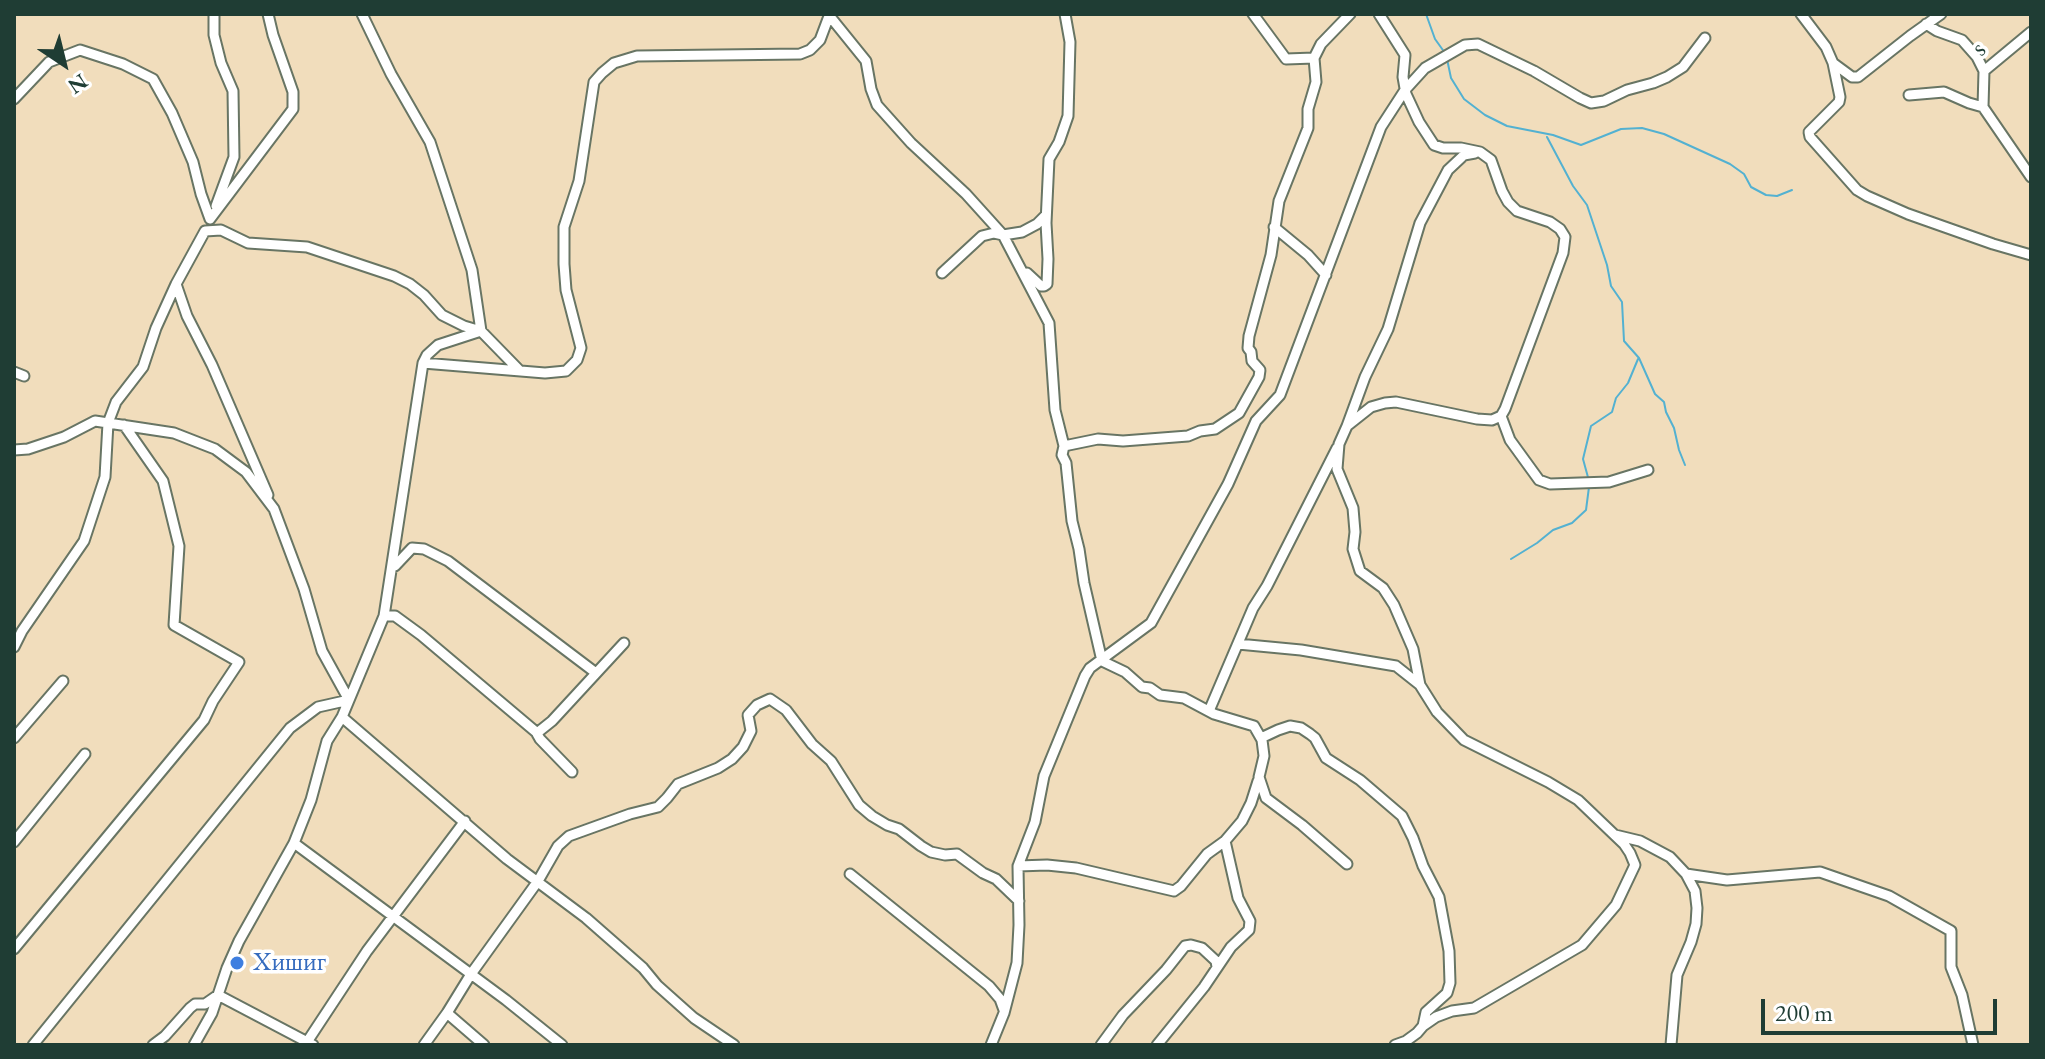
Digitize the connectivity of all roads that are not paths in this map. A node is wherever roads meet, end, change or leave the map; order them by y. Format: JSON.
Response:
{"nodes":[{"id":1,"x":214,"y":14,"type":"edge"},
{"id":2,"x":268,"y":14,"type":"edge"},
{"id":3,"x":362,"y":14,"type":"edge"},
{"id":4,"x":1065,"y":14,"type":"edge"},
{"id":5,"x":1253,"y":14,"type":"edge"},
{"id":6,"x":1350,"y":14,"type":"edge"},
{"id":7,"x":1379,"y":14,"type":"edge"},
{"id":8,"x":1941,"y":14,"type":"edge"},
{"id":9,"x":828,"y":15,"type":"edge"},
{"id":10,"x":1805,"y":15,"type":"edge"},
{"id":11,"x":1926,"y":24,"type":"junction"},
{"id":12,"x":2031,"y":32,"type":"edge"},
{"id":13,"x":1705,"y":38,"type":"dead end"},
{"id":14,"x":1314,"y":58,"type":"junction"},
{"id":15,"x":1833,"y":63,"type":"junction"},
{"id":16,"x":1984,"y":71,"type":"junction"},
{"id":17,"x":1405,"y":90,"type":"junction"},
{"id":18,"x":1909,"y":95,"type":"dead end"},
{"id":19,"x":14,"y":99,"type":"edge"},
{"id":20,"x":1983,"y":107,"type":"junction"},
{"id":21,"x":1480,"y":152,"type":"junction"},
{"id":22,"x":2031,"y":177,"type":"edge"},
{"id":23,"x":1046,"y":215,"type":"junction"},
{"id":24,"x":210,"y":219,"type":"junction"},
{"id":25,"x":1274,"y":227,"type":"junction"},
{"id":26,"x":205,"y":231,"type":"junction"},
{"id":27,"x":1003,"y":235,"type":"junction"},
{"id":28,"x":2031,"y":255,"type":"edge"},
{"id":29,"x":1019,"y":265,"type":"junction"},
{"id":30,"x":942,"y":273,"type":"dead end"},
{"id":31,"x":1326,"y":275,"type":"junction"},
{"id":32,"x":176,"y":284,"type":"junction"},
{"id":33,"x":481,"y":331,"type":"junction"},
{"id":34,"x":423,"y":363,"type":"junction"},
{"id":35,"x":519,"y":370,"type":"junction"},
{"id":36,"x":1501,"y":416,"type":"junction"},
{"id":37,"x":108,"y":423,"type":"junction"},
{"id":38,"x":124,"y":425,"type":"junction"},
{"id":39,"x":1347,"y":426,"type":"junction"},
{"id":40,"x":1339,"y":444,"type":"junction"},
{"id":41,"x":1064,"y":446,"type":"junction"},
{"id":42,"x":14,"y":450,"type":"edge"},
{"id":43,"x":1648,"y":470,"type":"dead end"},
{"id":44,"x":274,"y":509,"type":"junction"},
{"id":45,"x":392,"y":570,"type":"junction"},
{"id":46,"x":384,"y":616,"type":"junction"},
{"id":47,"x":624,"y":643,"type":"dead end"},
{"id":48,"x":1238,"y":644,"type":"junction"},
{"id":49,"x":14,"y":647,"type":"edge"},
{"id":50,"x":1102,"y":661,"type":"junction"},
{"id":51,"x":596,"y":673,"type":"junction"},
{"id":52,"x":63,"y":681,"type":"dead end"},
{"id":53,"x":1420,"y":685,"type":"junction"},
{"id":54,"x":349,"y":700,"type":"junction"},
{"id":55,"x":1209,"y":711,"type":"junction"},
{"id":56,"x":342,"y":717,"type":"junction"},
{"id":57,"x":537,"y":733,"type":"junction"},
{"id":58,"x":14,"y":738,"type":"edge"},
{"id":59,"x":1261,"y":738,"type":"junction"},
{"id":60,"x":85,"y":754,"type":"dead end"},
{"id":61,"x":572,"y":772,"type":"dead end"},
{"id":62,"x":1259,"y":777,"type":"junction"},
{"id":63,"x":465,"y":821,"type":"junction"},
{"id":64,"x":1613,"y":834,"type":"junction"},
{"id":65,"x":1225,"y":841,"type":"junction"},
{"id":66,"x":14,"y":842,"type":"edge"},
{"id":67,"x":294,"y":843,"type":"junction"},
{"id":68,"x":1347,"y":864,"type":"dead end"},
{"id":69,"x":1018,"y":866,"type":"junction"},
{"id":70,"x":850,"y":874,"type":"dead end"},
{"id":71,"x":1686,"y":874,"type":"junction"},
{"id":72,"x":538,"y":881,"type":"junction"},
{"id":73,"x":1019,"y":901,"type":"junction"},
{"id":74,"x":395,"y":917,"type":"junction"},
{"id":75,"x":14,"y":949,"type":"edge"},
{"id":76,"x":1217,"y":967,"type":"junction"},
{"id":77,"x":471,"y":974,"type":"junction"},
{"id":78,"x":218,"y":995,"type":"junction"},
{"id":79,"x":447,"y":1013,"type":"junction"},
{"id":80,"x":1004,"y":1013,"type":"junction"},
{"id":81,"x":1423,"y":1026,"type":"junction"},
{"id":82,"x":310,"y":1043,"type":"edge"},
{"id":83,"x":33,"y":1045,"type":"edge"},
{"id":84,"x":153,"y":1045,"type":"edge"},
{"id":85,"x":194,"y":1045,"type":"edge"},
{"id":86,"x":424,"y":1045,"type":"edge"},
{"id":87,"x":484,"y":1045,"type":"edge"},
{"id":88,"x":562,"y":1045,"type":"edge"},
{"id":89,"x":734,"y":1045,"type":"edge"},
{"id":90,"x":991,"y":1045,"type":"edge"},
{"id":91,"x":1101,"y":1045,"type":"edge"},
{"id":92,"x":1157,"y":1045,"type":"edge"},
{"id":93,"x":1395,"y":1045,"type":"edge"},
{"id":94,"x":1671,"y":1045,"type":"edge"},
{"id":95,"x":1973,"y":1045,"type":"edge"}],
"edges":[{"from":1,"to":24,"type":"street"},
{"from":2,"to":24,"type":"street"},
{"from":3,"to":33,"type":"street"},
{"from":4,"to":23,"type":"street"},
{"from":5,"to":14,"type":"street"},
{"from":6,"to":14,"type":"street"},
{"from":7,"to":17,"type":"street"},
{"from":8,"to":11,"type":"street"},
{"from":9,"to":27,"type":"street"},
{"from":9,"to":35,"type":"street"},
{"from":10,"to":15,"type":"street"},
{"from":11,"to":15,"type":"street"},
{"from":11,"to":16,"type":"street"},
{"from":12,"to":16,"type":"street","name":"s"},
{"from":13,"to":17,"type":"street"},
{"from":14,"to":25,"type":"street"},
{"from":15,"to":28,"type":"street"},
{"from":16,"to":20,"type":"street","name":"s"},
{"from":17,"to":21,"type":"street"},
{"from":17,"to":31,"type":"street"},
{"from":18,"to":20,"type":"street"},
{"from":19,"to":24,"type":"street"},
{"from":20,"to":22,"type":"street"},
{"from":21,"to":36,"type":"street"},
{"from":21,"to":39,"type":"street"},
{"from":23,"to":27,"type":"street"},
{"from":23,"to":29,"type":"street"},
{"from":24,"to":26,"type":"street"},
{"from":25,"to":31,"type":"street"},
{"from":25,"to":41,"type":"street"},
{"from":26,"to":32,"type":"street"},
{"from":26,"to":33,"type":"street"},
{"from":27,"to":29,"type":"street"},
{"from":27,"to":30,"type":"street"},
{"from":29,"to":41,"type":"street"},
{"from":31,"to":50,"type":"street"},
{"from":32,"to":37,"type":"street"},
{"from":32,"to":44,"type":"street"},
{"from":33,"to":34,"type":"street"},
{"from":33,"to":35,"type":"street"},
{"from":34,"to":35,"type":"street"},
{"from":34,"to":45,"type":"street"},
{"from":36,"to":39,"type":"street"},
{"from":36,"to":43,"type":"street"},
{"from":37,"to":38,"type":"street"},
{"from":37,"to":42,"type":"street"},
{"from":37,"to":49,"type":"street"},
{"from":38,"to":44,"type":"street"},
{"from":38,"to":75,"type":"street"},
{"from":39,"to":40,"type":"street"},
{"from":40,"to":48,"type":"street"},
{"from":40,"to":53,"type":"street"},
{"from":41,"to":50,"type":"street"},
{"from":44,"to":54,"type":"street"},
{"from":45,"to":46,"type":"street"},
{"from":45,"to":51,"type":"street"},
{"from":46,"to":54,"type":"street"},
{"from":46,"to":57,"type":"street"},
{"from":47,"to":51,"type":"street"},
{"from":48,"to":53,"type":"street"},
{"from":48,"to":55,"type":"street"},
{"from":50,"to":55,"type":"street"},
{"from":50,"to":69,"type":"street"},
{"from":51,"to":57,"type":"street"},
{"from":52,"to":58,"type":"street"},
{"from":53,"to":64,"type":"street"},
{"from":54,"to":56,"type":"street"},
{"from":54,"to":83,"type":"street"},
{"from":55,"to":59,"type":"street"},
{"from":56,"to":63,"type":"street"},
{"from":56,"to":67,"type":"street"},
{"from":57,"to":61,"type":"street"},
{"from":59,"to":62,"type":"street"},
{"from":59,"to":81,"type":"street"},
{"from":60,"to":66,"type":"street"},
{"from":62,"to":65,"type":"street"},
{"from":62,"to":68,"type":"street"},
{"from":63,"to":72,"type":"street"},
{"from":63,"to":74,"type":"street"},
{"from":64,"to":71,"type":"street"},
{"from":64,"to":81,"type":"street"},
{"from":65,"to":69,"type":"street"},
{"from":65,"to":76,"type":"street"},
{"from":67,"to":74,"type":"street"},
{"from":67,"to":78,"type":"street"},
{"from":69,"to":73,"type":"street"},
{"from":70,"to":80,"type":"street"},
{"from":71,"to":94,"type":"street"},
{"from":71,"to":95,"type":"street"},
{"from":72,"to":73,"type":"street"},
{"from":72,"to":77,"type":"street"},
{"from":72,"to":89,"type":"street"},
{"from":73,"to":80,"type":"street"},
{"from":74,"to":77,"type":"street"},
{"from":74,"to":82,"type":"street"},
{"from":76,"to":91,"type":"street"},
{"from":76,"to":92,"type":"street"},
{"from":77,"to":79,"type":"street"},
{"from":77,"to":88,"type":"street"},
{"from":78,"to":82,"type":"street"},
{"from":78,"to":84,"type":"street"},
{"from":78,"to":85,"type":"street"},
{"from":79,"to":86,"type":"street"},
{"from":79,"to":87,"type":"street"},
{"from":80,"to":90,"type":"street"},
{"from":81,"to":93,"type":"street"}]}
